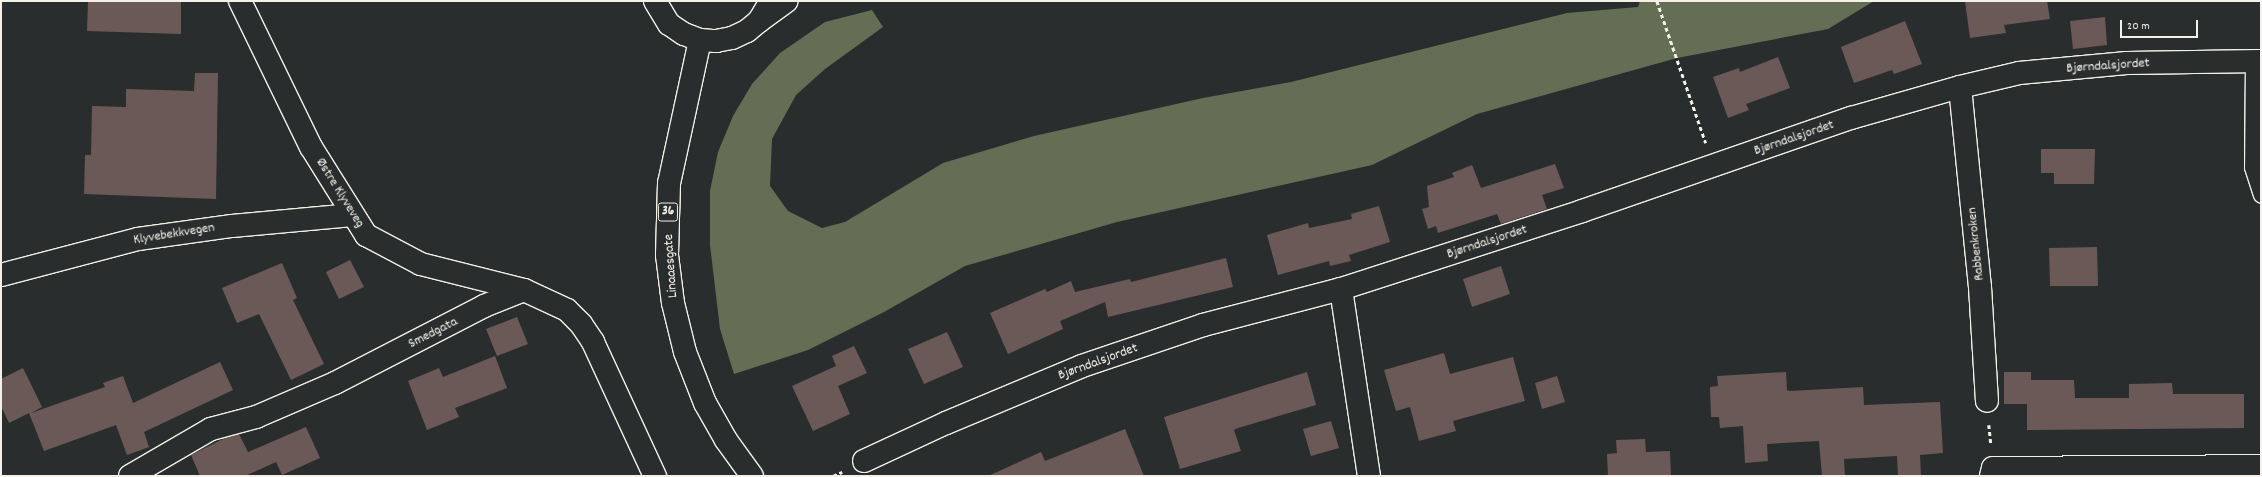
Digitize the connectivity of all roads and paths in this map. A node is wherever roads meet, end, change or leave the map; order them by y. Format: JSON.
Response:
{"nodes":[{"id":1,"x":240,"y":1,"type":"edge"},
{"id":2,"x":655,"y":1,"type":"edge"},
{"id":3,"x":771,"y":1,"type":"edge"},
{"id":4,"x":787,"y":1,"type":"edge"},
{"id":5,"x":1657,"y":1,"type":"edge"},
{"id":6,"x":759,"y":20,"type":"junction"},
{"id":7,"x":700,"y":40,"type":"junction"},
{"id":8,"x":2257,"y":61,"type":"edge"},
{"id":9,"x":1960,"y":87,"type":"junction"},
{"id":10,"x":1714,"y":166,"type":"junction"},
{"id":11,"x":2261,"y":195,"type":"edge"},
{"id":12,"x":352,"y":214,"type":"junction"},
{"id":13,"x":1,"y":275,"type":"edge"},
{"id":14,"x":1341,"y":289,"type":"junction"},
{"id":15,"x":524,"y":290,"type":"junction"},
{"id":16,"x":1987,"y":401,"type":"joint"},
{"id":17,"x":864,"y":461,"type":"dead end"},
{"id":18,"x":2261,"y":466,"type":"edge"},
{"id":19,"x":1992,"y":472,"type":"edge"},
{"id":20,"x":130,"y":476,"type":"edge"},
{"id":21,"x":655,"y":476,"type":"edge"},
{"id":22,"x":752,"y":476,"type":"edge"},
{"id":23,"x":1369,"y":476,"type":"edge"}],
"edges":[{"from":1,"to":12,"type":"main road","name":"Østre Klyveveg"},
{"from":2,"to":7,"type":"main road"},
{"from":3,"to":6,"type":"main road"},
{"from":4,"to":6,"type":"main road"},
{"from":5,"to":10,"type":"path"},
{"from":6,"to":7,"type":"main road"},
{"from":7,"to":22,"type":"main road","name":"Linaaesgate","number":"36"},
{"from":8,"to":9,"type":"main road","name":"Bjørndalsjordet"},
{"from":8,"to":11,"type":"lane"},
{"from":9,"to":10,"type":"main road","name":"Bjørndalsjordet"},
{"from":9,"to":16,"type":"main road","name":"Rabbenkroken"},
{"from":10,"to":14,"type":"main road","name":"Bjørndalsjordet"},
{"from":12,"to":13,"type":"main road","name":"Klyvebekkvegen"},
{"from":12,"to":15,"type":"main road","name":"Østre Klyveveg"},
{"from":14,"to":17,"type":"main road","name":"Bjørndalsjordet"},
{"from":14,"to":23,"type":"main road"},
{"from":15,"to":20,"type":"main road","name":"Smedgata"},
{"from":15,"to":21,"type":"main road"},
{"from":16,"to":19,"type":"path"},
{"from":18,"to":19,"type":"main road"}]}
